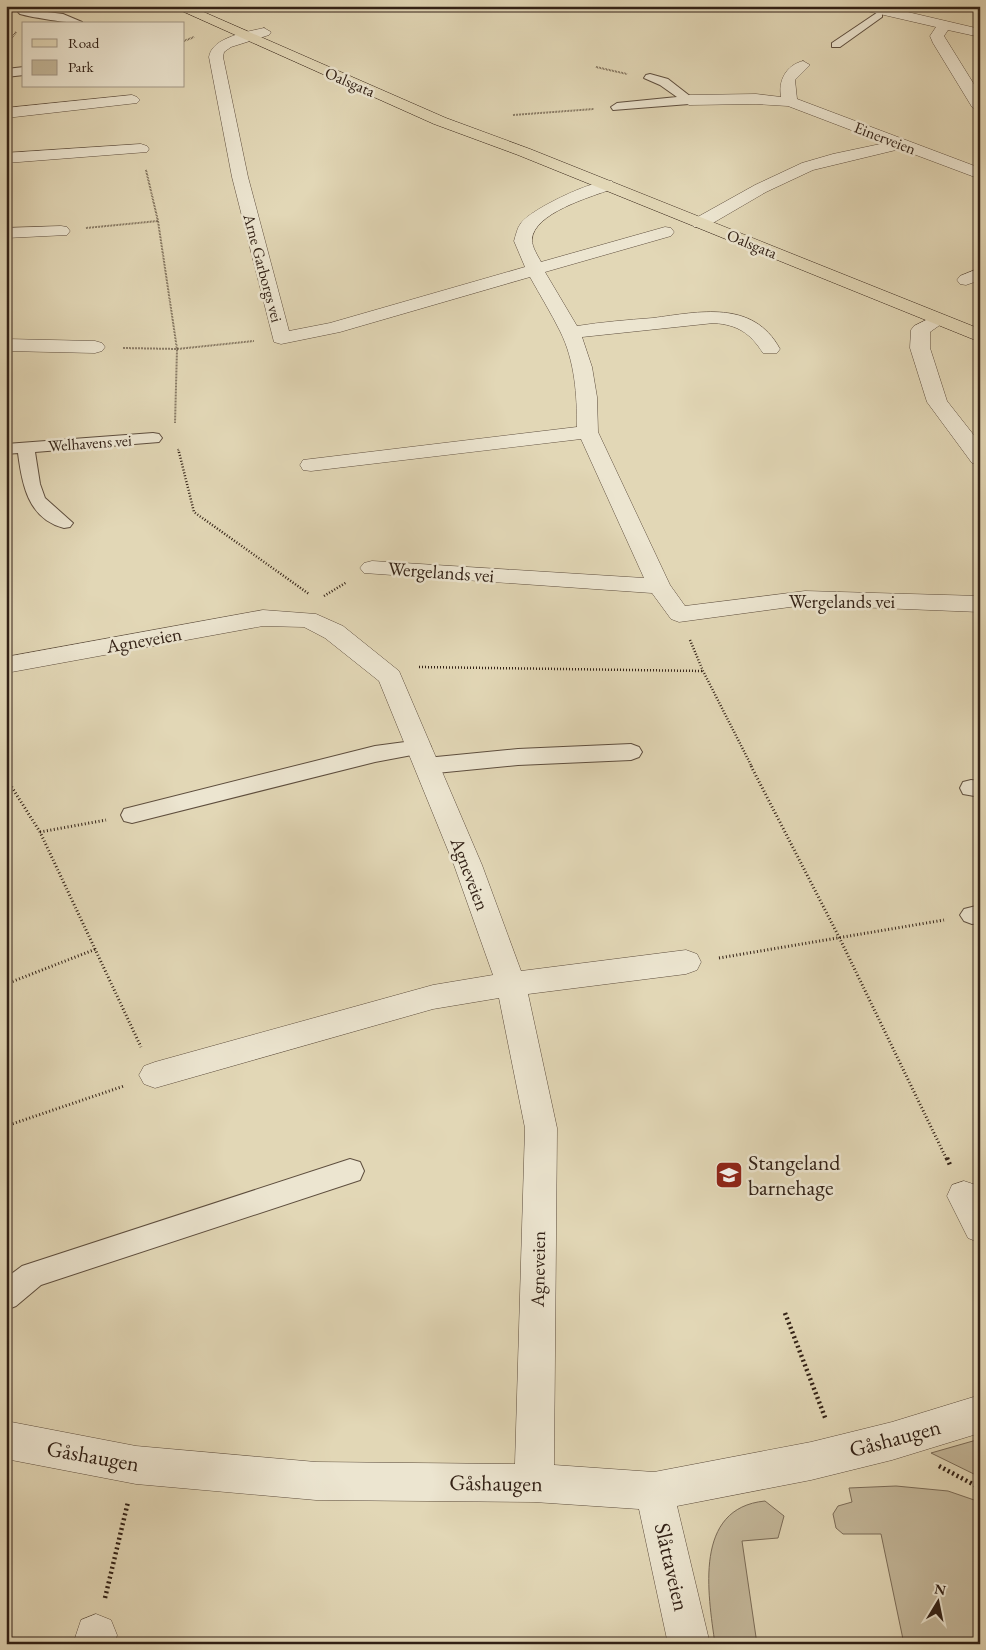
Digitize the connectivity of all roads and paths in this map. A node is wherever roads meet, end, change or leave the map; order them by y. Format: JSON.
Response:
{"nodes":[{"id":1,"x":178,"y":6,"type":"edge"},
{"id":2,"x":206,"y":6,"type":"edge"},
{"id":3,"x":872,"y":9,"type":"edge"},
{"id":4,"x":24,"y":12,"type":"dead end"},
{"id":5,"x":76,"y":22,"type":"dead end"},
{"id":6,"x":944,"y":25,"type":"junction"},
{"id":7,"x":264,"y":32,"type":"junction"},
{"id":8,"x":980,"y":33,"type":"edge"},
{"id":9,"x":247,"y":37,"type":"junction"},
{"id":10,"x":836,"y":45,"type":"dead end"},
{"id":11,"x":803,"y":65,"type":"dead end"},
{"id":12,"x":596,"y":67,"type":"dead end"},
{"id":13,"x":22,"y":71,"type":"edge"},
{"id":14,"x":6,"y":73,"type":"edge"},
{"id":15,"x":650,"y":78,"type":"joint"},
{"id":16,"x":132,"y":100,"type":"dead end"},
{"id":17,"x":689,"y":100,"type":"junction"},
{"id":18,"x":790,"y":102,"type":"junction"},
{"id":19,"x":617,"y":107,"type":"joint"},
{"id":20,"x":980,"y":107,"type":"edge"},
{"id":21,"x":6,"y":113,"type":"edge"},
{"id":22,"x":513,"y":115,"type":"dead end"},
{"id":23,"x":899,"y":144,"type":"junction"},
{"id":24,"x":141,"y":149,"type":"joint"},
{"id":25,"x":524,"y":152,"type":"junction"},
{"id":26,"x":6,"y":158,"type":"edge"},
{"id":27,"x":980,"y":174,"type":"edge"},
{"id":28,"x":606,"y":185,"type":"junction"},
{"id":29,"x":158,"y":221,"type":"junction"},
{"id":30,"x":700,"y":223,"type":"junction"},
{"id":31,"x":61,"y":231,"type":"joint"},
{"id":32,"x":665,"y":232,"type":"dead end"},
{"id":33,"x":6,"y":233,"type":"edge"},
{"id":34,"x":535,"y":270,"type":"junction"},
{"id":35,"x":938,"y":320,"type":"junction"},
{"id":36,"x":571,"y":333,"type":"junction"},
{"id":37,"x":980,"y":336,"type":"edge"},
{"id":38,"x":282,"y":338,"type":"junction"},
{"id":39,"x":6,"y":345,"type":"edge"},
{"id":40,"x":95,"y":347,"type":"joint"},
{"id":41,"x":177,"y":349,"type":"junction"},
{"id":42,"x":770,"y":349,"type":"dead end"},
{"id":43,"x":174,"y":426,"type":"dead end"},
{"id":44,"x":588,"y":432,"type":"junction"},
{"id":45,"x":153,"y":438,"type":"dead end"},
{"id":46,"x":177,"y":445,"type":"dead end"},
{"id":47,"x":26,"y":448,"type":"junction"},
{"id":48,"x":6,"y":449,"type":"edge"},
{"id":49,"x":980,"y":458,"type":"edge"},
{"id":50,"x":311,"y":465,"type":"dead end"},
{"id":51,"x":64,"y":523,"type":"dead end"},
{"id":52,"x":372,"y":568,"type":"joint"},
{"id":53,"x":660,"y":586,"type":"junction"},
{"id":54,"x":980,"y":604,"type":"edge"},
{"id":55,"x":679,"y":614,"type":"junction"},
{"id":56,"x":6,"y":666,"type":"edge"},
{"id":57,"x":414,"y":667,"type":"dead end"},
{"id":58,"x":703,"y":672,"type":"junction"},
{"id":59,"x":632,"y":752,"type":"dead end"},
{"id":60,"x":423,"y":756,"type":"junction"},
{"id":61,"x":6,"y":778,"type":"edge"},
{"id":62,"x":132,"y":815,"type":"joint"},
{"id":63,"x":40,"y":832,"type":"junction"},
{"id":64,"x":976,"y":915,"type":"edge"},
{"id":65,"x":840,"y":939,"type":"junction"},
{"id":66,"x":96,"y":949,"type":"junction"},
{"id":67,"x":686,"y":962,"type":"joint"},
{"id":68,"x":6,"y":984,"type":"edge"},
{"id":69,"x":511,"y":984,"type":"junction"},
{"id":70,"x":155,"y":1075,"type":"junction"},
{"id":71,"x":6,"y":1126,"type":"edge"},
{"id":72,"x":350,"y":1170,"type":"dead end"},
{"id":73,"x":964,"y":1196,"type":"joint"},
{"id":74,"x":980,"y":1227,"type":"edge"},
{"id":75,"x":6,"y":1296,"type":"edge"},
{"id":76,"x":785,"y":1313,"type":"dead end"},
{"id":77,"x":980,"y":1414,"type":"edge"},
{"id":78,"x":6,"y":1440,"type":"edge"},
{"id":79,"x":839,"y":1454,"type":"junction"},
{"id":80,"x":136,"y":1465,"type":"junction"},
{"id":81,"x":534,"y":1483,"type":"junction"},
{"id":82,"x":654,"y":1490,"type":"junction"},
{"id":83,"x":95,"y":1639,"type":"edge"},
{"id":84,"x":689,"y":1644,"type":"edge"}],
"edges":[{"from":1,"to":9,"type":"main road","name":"Oalsgata"},
{"from":2,"to":7,"type":"main road","name":"Oalsgata"},
{"from":3,"to":6,"type":"street"},
{"from":3,"to":10,"type":"lane"},
{"from":4,"to":5,"type":"lane"},
{"from":6,"to":8,"type":"street"},
{"from":6,"to":20,"type":"street"},
{"from":7,"to":9,"type":"street","name":"Arne Garborgs vei"},
{"from":7,"to":25,"type":"main road","name":"Oalsgata"},
{"from":9,"to":25,"type":"main road","name":"Oalsgata"},
{"from":9,"to":38,"type":"street","name":"Arne Garborgs vei"},
{"from":11,"to":18,"type":"street"},
{"from":12,"to":15,"type":"path"},
{"from":13,"to":14,"type":"lane"},
{"from":15,"to":17,"type":"lane"},
{"from":16,"to":21,"type":"street"},
{"from":17,"to":18,"type":"street","name":"Einerveien"},
{"from":17,"to":19,"type":"lane","name":"Einerveien"},
{"from":18,"to":23,"type":"street","name":"Einerveien"},
{"from":19,"to":22,"type":"path"},
{"from":23,"to":27,"type":"street","name":"Einerveien"},
{"from":23,"to":30,"type":"street"},
{"from":24,"to":26,"type":"street"},
{"from":24,"to":29,"type":"path"},
{"from":25,"to":28,"type":"main road","name":"Oalsgata"},
{"from":28,"to":30,"type":"main road","name":"Oalsgata"},
{"from":28,"to":34,"type":"street"},
{"from":29,"to":31,"type":"path"},
{"from":29,"to":41,"type":"path"},
{"from":30,"to":35,"type":"main road","name":"Oalsgata"},
{"from":31,"to":33,"type":"street"},
{"from":32,"to":34,"type":"street","name":"Arne Garborgs vei"},
{"from":34,"to":36,"type":"street"},
{"from":34,"to":38,"type":"street","name":"Arne Garborgs vei"},
{"from":35,"to":37,"type":"main road","name":"Oalsgata"},
{"from":35,"to":49,"type":"street"},
{"from":36,"to":42,"type":"street"},
{"from":36,"to":44,"type":"street"},
{"from":38,"to":41,"type":"path"},
{"from":39,"to":40,"type":"street"},
{"from":40,"to":41,"type":"path"},
{"from":41,"to":43,"type":"path"},
{"from":44,"to":50,"type":"street"},
{"from":44,"to":53,"type":"street"},
{"from":45,"to":47,"type":"lane","name":"Welhavens vei"},
{"from":46,"to":52,"type":"path"},
{"from":47,"to":48,"type":"lane","name":"Welhavens vei"},
{"from":47,"to":51,"type":"lane","name":"Welhavens vei"},
{"from":52,"to":53,"type":"street","name":"Wergelands vei"},
{"from":53,"to":55,"type":"street"},
{"from":54,"to":55,"type":"street","name":"Wergelands vei"},
{"from":55,"to":58,"type":"path"},
{"from":56,"to":60,"type":"street","name":"Agneveien"},
{"from":57,"to":58,"type":"path"},
{"from":58,"to":65,"type":"path"},
{"from":59,"to":60,"type":"lane"},
{"from":60,"to":62,"type":"lane"},
{"from":60,"to":69,"type":"street","name":"Agneveien"},
{"from":61,"to":63,"type":"path"},
{"from":62,"to":63,"type":"path"},
{"from":63,"to":66,"type":"path"},
{"from":64,"to":65,"type":"path"},
{"from":65,"to":67,"type":"path"},
{"from":65,"to":73,"type":"path"},
{"from":66,"to":68,"type":"path"},
{"from":66,"to":70,"type":"path"},
{"from":67,"to":69,"type":"street"},
{"from":69,"to":70,"type":"street"},
{"from":69,"to":81,"type":"street","name":"Agneveien"},
{"from":70,"to":71,"type":"path"},
{"from":72,"to":75,"type":"lane"},
{"from":73,"to":74,"type":"street"},
{"from":76,"to":79,"type":"path"},
{"from":77,"to":79,"type":"street","name":"Gåshaugen"},
{"from":78,"to":80,"type":"street","name":"Gåshaugen"},
{"from":79,"to":82,"type":"street","name":"Gåshaugen"},
{"from":80,"to":81,"type":"street","name":"Gåshaugen"},
{"from":80,"to":83,"type":"path"},
{"from":81,"to":82,"type":"street","name":"Gåshaugen"},
{"from":82,"to":84,"type":"street","name":"Slåttaveien"}]}
